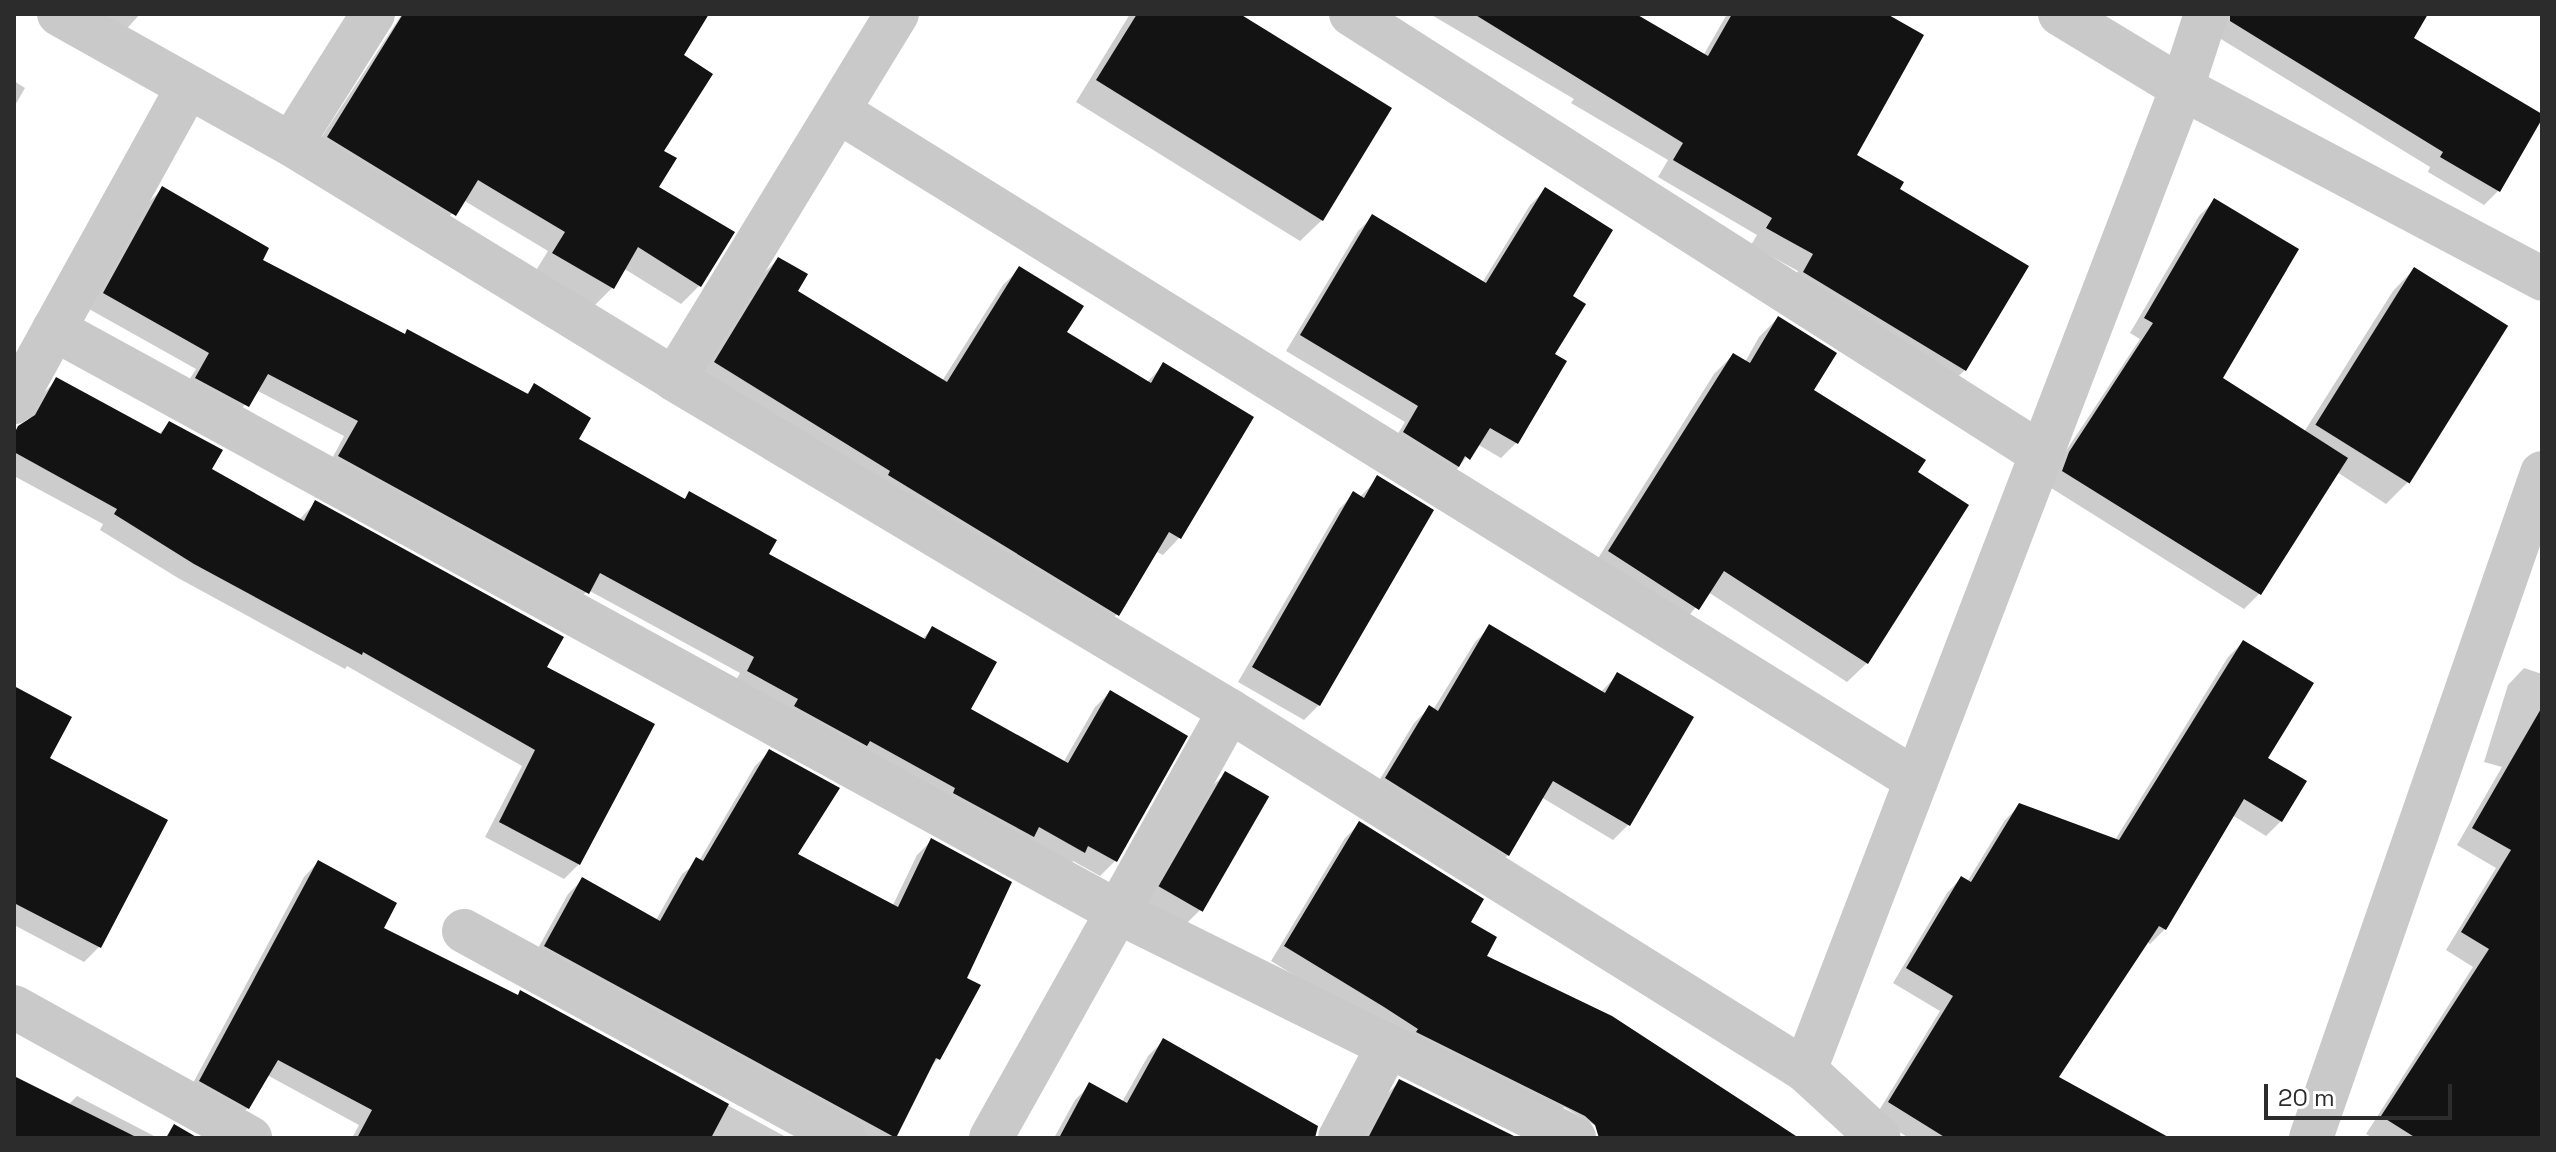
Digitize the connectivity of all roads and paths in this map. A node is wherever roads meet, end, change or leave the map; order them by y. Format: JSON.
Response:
{"nodes":[{"id":1,"x":59,"y":14,"type":"edge"},
{"id":2,"x":373,"y":14,"type":"edge"},
{"id":3,"x":897,"y":14,"type":"edge"},
{"id":4,"x":1351,"y":14,"type":"edge"},
{"id":5,"x":2060,"y":14,"type":"edge"},
{"id":6,"x":2206,"y":14,"type":"edge"},
{"id":7,"x":188,"y":87,"type":"junction"},
{"id":8,"x":2182,"y":88,"type":"junction"},
{"id":9,"x":838,"y":111,"type":"junction"},
{"id":10,"x":291,"y":144,"type":"junction"},
{"id":11,"x":2542,"y":279,"type":"edge"},
{"id":12,"x":54,"y":329,"type":"junction"},
{"id":13,"x":674,"y":379,"type":"junction"},
{"id":14,"x":14,"y":402,"type":"edge"},
{"id":15,"x":2041,"y":454,"type":"junction"},
{"id":16,"x":2542,"y":473,"type":"edge"},
{"id":17,"x":1230,"y":711,"type":"junction"},
{"id":18,"x":1916,"y":780,"type":"junction"},
{"id":19,"x":1118,"y":912,"type":"junction"},
{"id":20,"x":464,"y":931,"type":"dead end"},
{"id":21,"x":14,"y":1007,"type":"edge"},
{"id":22,"x":1388,"y":1046,"type":"junction"},
{"id":23,"x":1805,"y":1070,"type":"junction"},
{"id":24,"x":250,"y":1138,"type":"edge"},
{"id":25,"x":844,"y":1138,"type":"edge"},
{"id":26,"x":991,"y":1138,"type":"edge"},
{"id":27,"x":1340,"y":1138,"type":"edge"},
{"id":28,"x":1574,"y":1138,"type":"edge"},
{"id":29,"x":1879,"y":1138,"type":"edge"},
{"id":30,"x":2311,"y":1138,"type":"edge"}],
"edges":[{"from":1,"to":7,"type":"street"},
{"from":2,"to":10,"type":"street"},
{"from":3,"to":9,"type":"street"},
{"from":4,"to":15,"type":"street"},
{"from":5,"to":8,"type":"street"},
{"from":6,"to":8,"type":"street"},
{"from":7,"to":10,"type":"street"},
{"from":7,"to":12,"type":"street"},
{"from":8,"to":11,"type":"street"},
{"from":8,"to":15,"type":"street"},
{"from":9,"to":13,"type":"street"},
{"from":9,"to":18,"type":"street"},
{"from":10,"to":13,"type":"street"},
{"from":12,"to":14,"type":"street"},
{"from":12,"to":19,"type":"street"},
{"from":13,"to":17,"type":"street"},
{"from":15,"to":18,"type":"street"},
{"from":16,"to":30,"type":"street"},
{"from":17,"to":19,"type":"street"},
{"from":17,"to":23,"type":"street"},
{"from":18,"to":23,"type":"street"},
{"from":19,"to":22,"type":"street"},
{"from":19,"to":26,"type":"street"},
{"from":20,"to":25,"type":"street"},
{"from":21,"to":24,"type":"street"},
{"from":22,"to":27,"type":"street"},
{"from":22,"to":28,"type":"street"},
{"from":23,"to":29,"type":"street"}]}
